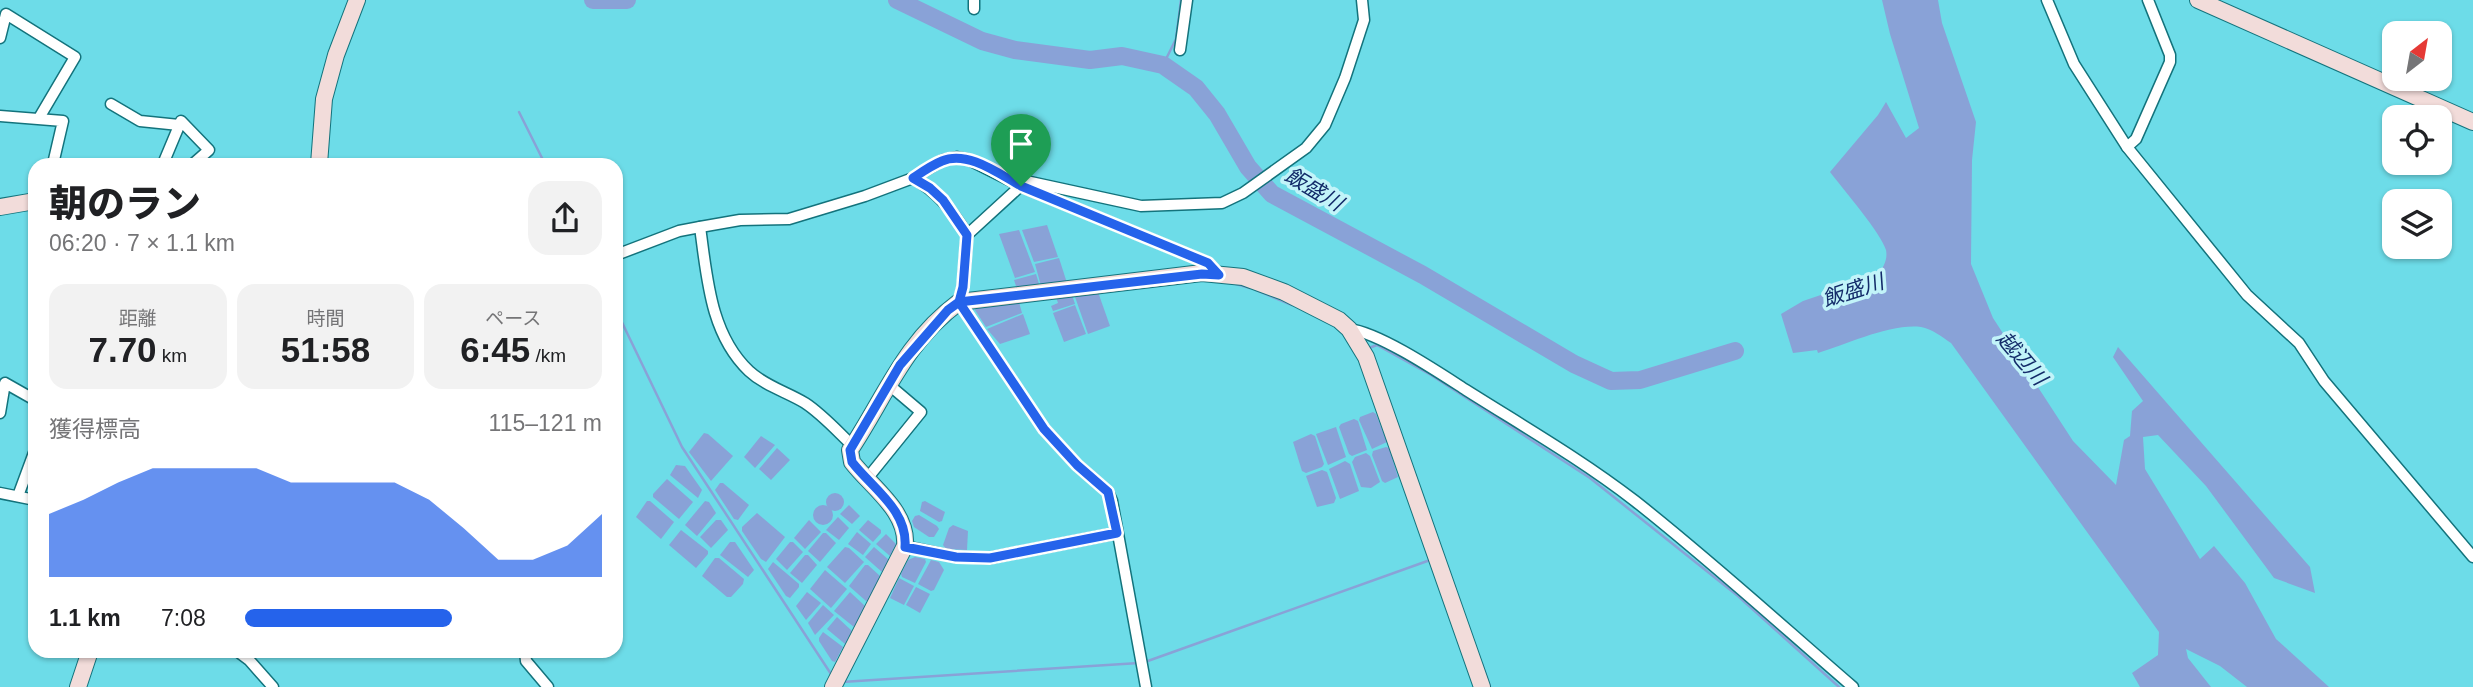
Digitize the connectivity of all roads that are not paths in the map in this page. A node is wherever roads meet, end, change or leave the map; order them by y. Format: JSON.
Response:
{"nodes":[{"id":1,"x":357,"y":0,"type":"edge"},
{"id":2,"x":1187,"y":0,"type":"edge"},
{"id":3,"x":1362,"y":0,"type":"edge"},
{"id":4,"x":2047,"y":0,"type":"edge"},
{"id":5,"x":2148,"y":0,"type":"edge"},
{"id":6,"x":2198,"y":0,"type":"edge"},
{"id":7,"x":0,"y":38,"type":"edge"},
{"id":8,"x":1180,"y":50,"type":"dead end"},
{"id":9,"x":111,"y":104,"type":"dead end"},
{"id":10,"x":0,"y":116,"type":"edge"},
{"id":11,"x":39,"y":118,"type":"junction"},
{"id":12,"x":2473,"y":122,"type":"edge"},
{"id":13,"x":179,"y":125,"type":"junction"},
{"id":14,"x":2127,"y":147,"type":"junction"},
{"id":15,"x":54,"y":158,"type":"edge"},
{"id":16,"x":165,"y":158,"type":"edge"},
{"id":17,"x":200,"y":158,"type":"edge"},
{"id":18,"x":319,"y":158,"type":"edge"},
{"id":19,"x":913,"y":178,"type":"junction"},
{"id":20,"x":1021,"y":186,"type":"junction"},
{"id":21,"x":28,"y":202,"type":"edge"},
{"id":22,"x":0,"y":207,"type":"edge"},
{"id":23,"x":699,"y":227,"type":"junction"},
{"id":24,"x":967,"y":235,"type":"junction"},
{"id":25,"x":623,"y":252,"type":"edge"},
{"id":26,"x":1219,"y":275,"type":"junction"},
{"id":27,"x":959,"y":302,"type":"junction"},
{"id":28,"x":1349,"y":329,"type":"junction"},
{"id":29,"x":888,"y":384,"type":"junction"},
{"id":30,"x":28,"y":396,"type":"edge"},
{"id":31,"x":0,"y":413,"type":"edge"},
{"id":32,"x":853,"y":446,"type":"junction"},
{"id":33,"x":28,"y":469,"type":"edge"},
{"id":34,"x":866,"y":480,"type":"junction"},
{"id":35,"x":0,"y":493,"type":"edge"},
{"id":36,"x":18,"y":496,"type":"junction"},
{"id":37,"x":28,"y":498,"type":"edge"},
{"id":38,"x":1117,"y":533,"type":"junction"},
{"id":39,"x":905,"y":547,"type":"junction"},
{"id":40,"x":2473,"y":557,"type":"edge"},
{"id":41,"x":88,"y":658,"type":"edge"},
{"id":42,"x":254,"y":658,"type":"edge"},
{"id":43,"x":526,"y":658,"type":"edge"},
{"id":44,"x":78,"y":687,"type":"edge"},
{"id":45,"x":273,"y":687,"type":"edge"},
{"id":46,"x":548,"y":687,"type":"edge"},
{"id":47,"x":833,"y":687,"type":"edge"},
{"id":48,"x":1146,"y":687,"type":"edge"},
{"id":49,"x":1482,"y":687,"type":"edge"},
{"id":50,"x":1853,"y":687,"type":"edge"}],
"edges":[{"from":1,"to":18,"type":"street"},
{"from":2,"to":8,"type":"street"},
{"from":3,"to":20,"type":"street"},
{"from":4,"to":14,"type":"street"},
{"from":5,"to":14,"type":"street"},
{"from":6,"to":12,"type":"street"},
{"from":7,"to":11,"type":"street"},
{"from":9,"to":13,"type":"street"},
{"from":10,"to":11,"type":"street"},
{"from":11,"to":15,"type":"street"},
{"from":13,"to":16,"type":"street"},
{"from":13,"to":17,"type":"street"},
{"from":14,"to":40,"type":"street"},
{"from":19,"to":20,"type":"street"},
{"from":19,"to":23,"type":"street"},
{"from":19,"to":24,"type":"street"},
{"from":20,"to":24,"type":"street"},
{"from":20,"to":26,"type":"street"},
{"from":21,"to":22,"type":"street"},
{"from":23,"to":25,"type":"street"},
{"from":23,"to":32,"type":"street"},
{"from":24,"to":27,"type":"street"},
{"from":26,"to":27,"type":"street"},
{"from":26,"to":28,"type":"street"},
{"from":27,"to":29,"type":"street"},
{"from":27,"to":38,"type":"street"},
{"from":28,"to":49,"type":"street"},
{"from":28,"to":50,"type":"street"},
{"from":29,"to":32,"type":"street"},
{"from":29,"to":34,"type":"street"},
{"from":30,"to":31,"type":"street"},
{"from":32,"to":34,"type":"street"},
{"from":33,"to":36,"type":"street"},
{"from":34,"to":39,"type":"street"},
{"from":35,"to":36,"type":"street"},
{"from":36,"to":37,"type":"street"},
{"from":38,"to":39,"type":"street"},
{"from":38,"to":48,"type":"street"},
{"from":39,"to":47,"type":"street"},
{"from":41,"to":44,"type":"street"},
{"from":42,"to":45,"type":"street"},
{"from":43,"to":46,"type":"street"}]}
